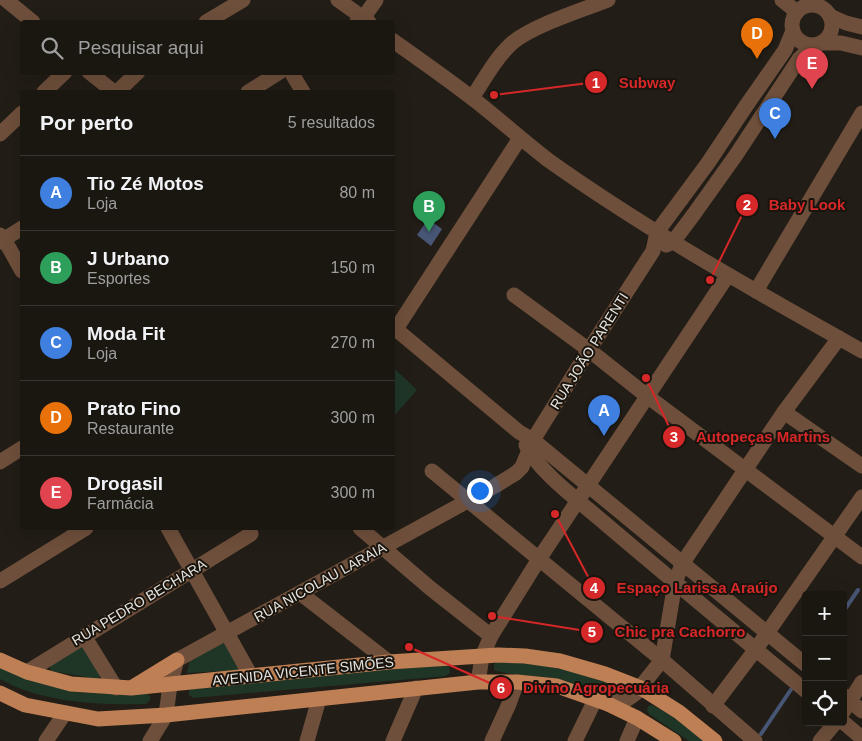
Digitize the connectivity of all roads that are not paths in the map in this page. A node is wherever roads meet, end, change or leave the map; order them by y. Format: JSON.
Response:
{"nodes":[{"id":1,"x":6,"y":0,"type":"edge"},
{"id":2,"x":243,"y":0,"type":"edge"},
{"id":3,"x":338,"y":0,"type":"edge"},
{"id":4,"x":376,"y":0,"type":"edge"},
{"id":5,"x":608,"y":0,"type":"edge"},
{"id":6,"x":782,"y":0,"type":"edge"},
{"id":7,"x":818,"y":3,"type":"edge"},
{"id":8,"x":797,"y":12,"type":"junction"},
{"id":9,"x":830,"y":16,"type":"junction"},
{"id":10,"x":31,"y":20,"type":"edge"},
{"id":11,"x":209,"y":20,"type":"edge"},
{"id":12,"x":362,"y":20,"type":"edge"},
{"id":13,"x":364,"y":20,"type":"edge"},
{"id":14,"x":862,"y":27,"type":"edge"},
{"id":15,"x":793,"y":31,"type":"junction"},
{"id":16,"x":395,"y":42,"type":"edge"},
{"id":17,"x":817,"y":44,"type":"junction"},
{"id":18,"x":862,"y":48,"type":"edge"},
{"id":19,"x":62,"y":75,"type":"edge"},
{"id":20,"x":93,"y":75,"type":"edge"},
{"id":21,"x":135,"y":75,"type":"edge"},
{"id":22,"x":275,"y":75,"type":"edge"},
{"id":23,"x":293,"y":75,"type":"edge"},
{"id":24,"x":46,"y":90,"type":"edge"},
{"id":25,"x":112,"y":90,"type":"edge"},
{"id":26,"x":117,"y":90,"type":"edge"},
{"id":27,"x":251,"y":90,"type":"edge"},
{"id":28,"x":302,"y":90,"type":"edge"},
{"id":29,"x":472,"y":98,"type":"junction"},
{"id":30,"x":862,"y":113,"type":"edge"},
{"id":31,"x":20,"y":115,"type":"edge"},
{"id":32,"x":0,"y":134,"type":"edge"},
{"id":33,"x":520,"y":138,"type":"junction"},
{"id":34,"x":20,"y":229,"type":"edge"},
{"id":35,"x":657,"y":232,"type":"junction"},
{"id":36,"x":1,"y":238,"type":"edge"},
{"id":37,"x":673,"y":242,"type":"junction"},
{"id":38,"x":653,"y":251,"type":"junction"},
{"id":39,"x":20,"y":268,"type":"edge"},
{"id":40,"x":728,"y":276,"type":"junction"},
{"id":41,"x":756,"y":291,"type":"junction"},
{"id":42,"x":514,"y":295,"type":"dead end"},
{"id":43,"x":395,"y":326,"type":"edge"},
{"id":44,"x":395,"y":328,"type":"edge"},
{"id":45,"x":839,"y":338,"type":"junction"},
{"id":46,"x":589,"y":350,"type":"junction"},
{"id":47,"x":862,"y":350,"type":"edge"},
{"id":48,"x":647,"y":396,"type":"junction"},
{"id":49,"x":784,"y":412,"type":"junction"},
{"id":50,"x":531,"y":446,"type":"junction"},
{"id":51,"x":20,"y":449,"type":"edge"},
{"id":52,"x":0,"y":462,"type":"edge"},
{"id":53,"x":862,"y":466,"type":"edge"},
{"id":54,"x":432,"y":470,"type":"dead end"},
{"id":55,"x":745,"y":470,"type":"junction"},
{"id":56,"x":587,"y":486,"type":"junction"},
{"id":57,"x":862,"y":497,"type":"edge"},
{"id":58,"x":468,"y":500,"type":"junction"},
{"id":59,"x":578,"y":500,"type":"junction"},
{"id":60,"x":83,"y":530,"type":"edge"},
{"id":61,"x":169,"y":530,"type":"edge"},
{"id":62,"x":362,"y":530,"type":"edge"},
{"id":63,"x":251,"y":534,"type":"dead end"},
{"id":64,"x":833,"y":536,"type":"junction"},
{"id":65,"x":383,"y":547,"type":"junction"},
{"id":66,"x":862,"y":557,"type":"edge"},
{"id":67,"x":538,"y":559,"type":"junction"},
{"id":68,"x":682,"y":564,"type":"junction"},
{"id":69,"x":192,"y":570,"type":"junction"},
{"id":70,"x":0,"y":581,"type":"edge"},
{"id":71,"x":675,"y":583,"type":"junction"},
{"id":72,"x":300,"y":592,"type":"junction"},
{"id":73,"x":227,"y":632,"type":"junction"},
{"id":74,"x":766,"y":633,"type":"junction"},
{"id":75,"x":84,"y":636,"type":"junction"},
{"id":76,"x":491,"y":636,"type":"junction"},
{"id":77,"x":756,"y":649,"type":"junction"},
{"id":78,"x":482,"y":657,"type":"junction"},
{"id":79,"x":0,"y":660,"type":"edge"},
{"id":80,"x":176,"y":660,"type":"junction"},
{"id":81,"x":662,"y":660,"type":"junction"},
{"id":82,"x":389,"y":662,"type":"junction"},
{"id":83,"x":802,"y":662,"type":"edge"},
{"id":84,"x":27,"y":672,"type":"junction"},
{"id":85,"x":251,"y":676,"type":"junction"},
{"id":86,"x":478,"y":682,"type":"junction"},
{"id":87,"x":517,"y":682,"type":"junction"},
{"id":88,"x":862,"y":682,"type":"edge"},
{"id":89,"x":170,"y":685,"type":"junction"},
{"id":90,"x":124,"y":688,"type":"junction"},
{"id":91,"x":416,"y":688,"type":"junction"},
{"id":92,"x":640,"y":688,"type":"junction"},
{"id":93,"x":802,"y":688,"type":"edge"},
{"id":94,"x":0,"y":693,"type":"edge"},
{"id":95,"x":319,"y":699,"type":"junction"},
{"id":96,"x":847,"y":701,"type":"edge"},
{"id":97,"x":602,"y":702,"type":"junction"},
{"id":98,"x":847,"y":702,"type":"edge"},
{"id":99,"x":713,"y":706,"type":"junction"},
{"id":100,"x":862,"y":710,"type":"edge"},
{"id":101,"x":65,"y":713,"type":"junction"},
{"id":102,"x":166,"y":715,"type":"junction"},
{"id":103,"x":637,"y":718,"type":"junction"},
{"id":104,"x":847,"y":725,"type":"edge"},
{"id":105,"x":833,"y":726,"type":"edge"},
{"id":106,"x":862,"y":738,"type":"edge"},
{"id":107,"x":46,"y":741,"type":"edge"},
{"id":108,"x":150,"y":741,"type":"edge"},
{"id":109,"x":307,"y":741,"type":"edge"},
{"id":110,"x":392,"y":741,"type":"edge"},
{"id":111,"x":492,"y":741,"type":"edge"},
{"id":112,"x":575,"y":741,"type":"edge"},
{"id":113,"x":627,"y":741,"type":"edge"},
{"id":114,"x":674,"y":741,"type":"edge"},
{"id":115,"x":715,"y":741,"type":"edge"},
{"id":116,"x":755,"y":741,"type":"edge"},
{"id":117,"x":820,"y":741,"type":"edge"}],
"edges":[{"from":1,"to":10,"type":"street"},
{"from":2,"to":11,"type":"street"},
{"from":3,"to":12,"type":"street"},
{"from":4,"to":13,"type":"street"},
{"from":5,"to":29,"type":"street"},
{"from":6,"to":8,"type":"street"},
{"from":7,"to":8,"type":"street"},
{"from":7,"to":9,"type":"street"},
{"from":8,"to":15,"type":"street"},
{"from":9,"to":14,"type":"street"},
{"from":9,"to":17,"type":"street"},
{"from":15,"to":17,"type":"street"},
{"from":15,"to":35,"type":"street"},
{"from":16,"to":29,"type":"street"},
{"from":17,"to":18,"type":"street"},
{"from":17,"to":37,"type":"street"},
{"from":19,"to":24,"type":"street"},
{"from":20,"to":25,"type":"street"},
{"from":21,"to":26,"type":"street"},
{"from":22,"to":27,"type":"street"},
{"from":23,"to":28,"type":"street"},
{"from":29,"to":33,"type":"street"},
{"from":30,"to":41,"type":"street"},
{"from":31,"to":32,"type":"street"},
{"from":33,"to":35,"type":"street"},
{"from":33,"to":43,"type":"street"},
{"from":34,"to":36,"type":"street"},
{"from":35,"to":37,"type":"street"},
{"from":35,"to":38,"type":"street","name":"RUA JOÃO PARENTI"},
{"from":36,"to":39,"type":"street"},
{"from":37,"to":38,"type":"street"},
{"from":37,"to":40,"type":"street"},
{"from":38,"to":46,"type":"street","name":"RUA JOÃO PARENTI"},
{"from":40,"to":41,"type":"street"},
{"from":40,"to":48,"type":"street"},
{"from":41,"to":45,"type":"street"},
{"from":42,"to":46,"type":"street"},
{"from":44,"to":50,"type":"street"},
{"from":45,"to":47,"type":"street"},
{"from":45,"to":49,"type":"street"},
{"from":46,"to":48,"type":"street"},
{"from":46,"to":50,"type":"street","name":"RUA JOÃO PARENTI"},
{"from":48,"to":55,"type":"street"},
{"from":48,"to":56,"type":"street"},
{"from":49,"to":53,"type":"street"},
{"from":49,"to":55,"type":"street"},
{"from":50,"to":56,"type":"street"},
{"from":50,"to":58,"type":"street","name":"RUA NICOLAU LARAIA"},
{"from":50,"to":59,"type":"street"},
{"from":51,"to":52,"type":"street"},
{"from":54,"to":58,"type":"street"},
{"from":55,"to":64,"type":"street"},
{"from":55,"to":68,"type":"street"},
{"from":56,"to":59,"type":"street"},
{"from":56,"to":68,"type":"street"},
{"from":57,"to":64,"type":"street"},
{"from":58,"to":65,"type":"street","name":"RUA NICOLAU LARAIA"},
{"from":58,"to":67,"type":"street"},
{"from":59,"to":67,"type":"street"},
{"from":59,"to":71,"type":"street"},
{"from":60,"to":70,"type":"street"},
{"from":61,"to":69,"type":"street"},
{"from":62,"to":65,"type":"street"},
{"from":63,"to":69,"type":"street","name":"RUA PEDRO BECHARA"},
{"from":64,"to":66,"type":"street"},
{"from":64,"to":74,"type":"street"},
{"from":65,"to":72,"type":"street","name":"RUA NICOLAU LARAIA"},
{"from":65,"to":76,"type":"street"},
{"from":67,"to":76,"type":"street"},
{"from":67,"to":81,"type":"street"},
{"from":68,"to":71,"type":"street"},
{"from":68,"to":74,"type":"street"},
{"from":69,"to":73,"type":"street"},
{"from":69,"to":75,"type":"street","name":"RUA PEDRO BECHARA"},
{"from":71,"to":77,"type":"street"},
{"from":71,"to":81,"type":"street"},
{"from":72,"to":73,"type":"street","name":"RUA NICOLAU LARAIA"},
{"from":72,"to":82,"type":"street"},
{"from":73,"to":80,"type":"street","name":"RUA NICOLAU LARAIA"},
{"from":73,"to":85,"type":"street"},
{"from":74,"to":77,"type":"street"},
{"from":74,"to":83,"type":"street"},
{"from":75,"to":84,"type":"street","name":"RUA PEDRO BECHARA"},
{"from":75,"to":90,"type":"street"},
{"from":76,"to":78,"type":"street"},
{"from":77,"to":93,"type":"street"},
{"from":77,"to":99,"type":"street"},
{"from":78,"to":82,"type":"main road","name":"AVENIDA VICENTE SIMÕES"},
{"from":78,"to":86,"type":"street"},
{"from":78,"to":92,"type":"main road","name":"AVENIDA VICENTE SIMÕES"},
{"from":79,"to":84,"type":"main road","name":"AVENIDA VICENTE SIMÕES"},
{"from":80,"to":89,"type":"street"},
{"from":80,"to":90,"type":"main road"},
{"from":81,"to":92,"type":"street"},
{"from":81,"to":99,"type":"street"},
{"from":82,"to":85,"type":"main road","name":"AVENIDA VICENTE SIMÕES"},
{"from":84,"to":90,"type":"main road","name":"AVENIDA VICENTE SIMÕES"},
{"from":85,"to":89,"type":"main road","name":"AVENIDA VICENTE SIMÕES"},
{"from":86,"to":87,"type":"main road","name":"AVENIDA VICENTE SIMÕES"},
{"from":86,"to":91,"type":"main road","name":"AVENIDA VICENTE SIMÕES"},
{"from":87,"to":97,"type":"main road","name":"AVENIDA VICENTE SIMÕES"},
{"from":87,"to":111,"type":"street"},
{"from":88,"to":96,"type":"street"},
{"from":89,"to":90,"type":"main road","name":"AVENIDA VICENTE SIMÕES"},
{"from":89,"to":102,"type":"street"},
{"from":91,"to":95,"type":"main road","name":"AVENIDA VICENTE SIMÕES"},
{"from":91,"to":110,"type":"street"},
{"from":92,"to":97,"type":"street"},
{"from":92,"to":115,"type":"main road","name":"AVENIDA VICENTE SIMÕES"},
{"from":94,"to":101,"type":"main road","name":"AVENIDA VICENTE SIMÕES"},
{"from":95,"to":102,"type":"main road","name":"AVENIDA VICENTE SIMÕES"},
{"from":95,"to":109,"type":"street"},
{"from":97,"to":103,"type":"main road","name":"AVENIDA VICENTE SIMÕES"},
{"from":97,"to":112,"type":"street"},
{"from":98,"to":100,"type":"street"},
{"from":99,"to":116,"type":"street"},
{"from":101,"to":102,"type":"main road","name":"AVENIDA VICENTE SIMÕES"},
{"from":101,"to":107,"type":"street"},
{"from":102,"to":108,"type":"street"},
{"from":103,"to":113,"type":"street"},
{"from":103,"to":114,"type":"main road","name":"AVENIDA VICENTE SIMÕES"},
{"from":104,"to":106,"type":"street"},
{"from":105,"to":117,"type":"street"}]}
